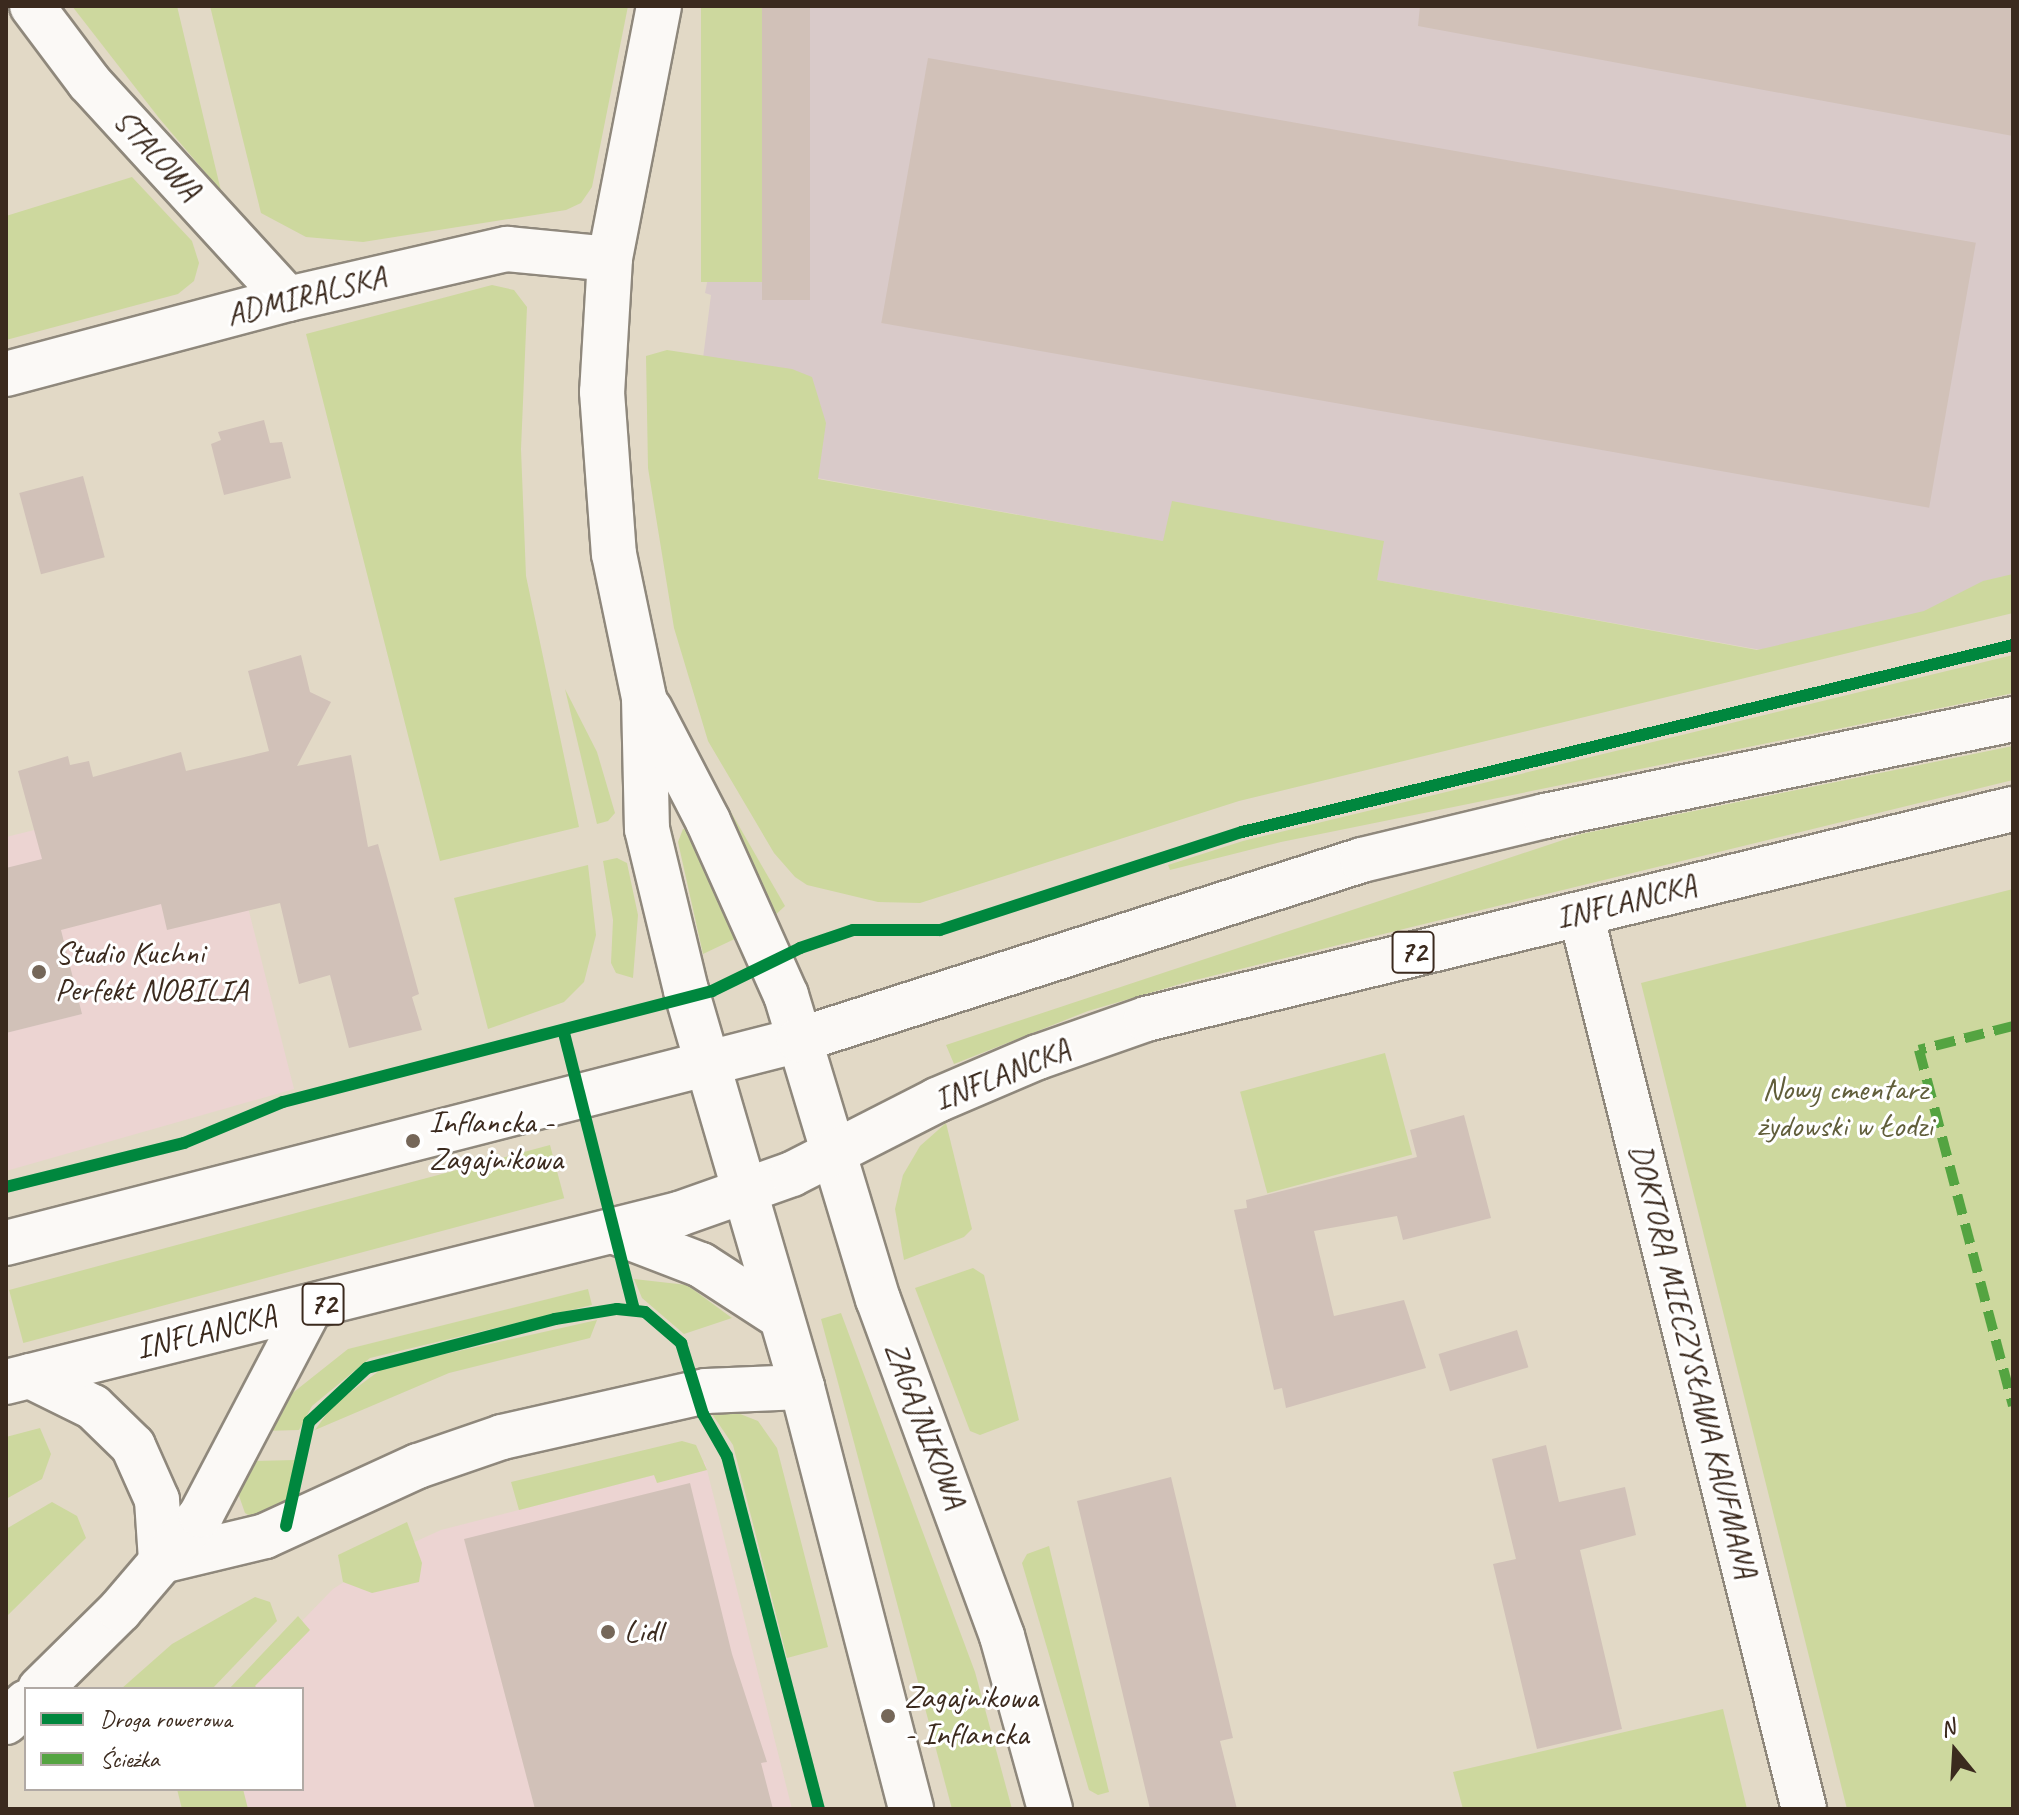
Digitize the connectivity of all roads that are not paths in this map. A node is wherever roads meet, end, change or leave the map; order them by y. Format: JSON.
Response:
{"nodes":[{"id":1,"x":32,"y":6,"type":"edge"},
{"id":2,"x":659,"y":6,"type":"edge"},
{"id":3,"x":610,"y":259,"type":"junction"},
{"id":4,"x":288,"y":299,"type":"junction"},
{"id":5,"x":6,"y":374,"type":"edge"},
{"id":6,"x":644,"y":698,"type":"junction"},
{"id":7,"x":2013,"y":719,"type":"edge"},
{"id":8,"x":2013,"y":809,"type":"edge"},
{"id":9,"x":1581,"y":914,"type":"junction"},
{"id":10,"x":799,"y":1040,"type":"junction"},
{"id":11,"x":708,"y":1066,"type":"junction"},
{"id":12,"x":834,"y":1154,"type":"junction"},
{"id":13,"x":745,"y":1192,"type":"junction"},
{"id":14,"x":615,"y":1232,"type":"junction"},
{"id":15,"x":6,"y":1243,"type":"edge"},
{"id":16,"x":310,"y":1307,"type":"junction"},
{"id":17,"x":781,"y":1317,"type":"junction"},
{"id":18,"x":18,"y":1379,"type":"edge"},
{"id":19,"x":802,"y":1387,"type":"junction"},
{"id":20,"x":161,"y":1561,"type":"junction"},
{"id":21,"x":42,"y":1687,"type":"edge"},
{"id":22,"x":24,"y":1705,"type":"edge"},
{"id":23,"x":6,"y":1722,"type":"edge"},
{"id":24,"x":911,"y":1809,"type":"edge"},
{"id":25,"x":1050,"y":1809,"type":"edge"},
{"id":26,"x":1804,"y":1809,"type":"edge"}],
"edges":[{"from":1,"to":4,"type":"street","name":"STALOWA"},
{"from":2,"to":3,"type":"street"},
{"from":3,"to":4,"type":"street","name":"ADMIRALSKA"},
{"from":3,"to":6,"type":"street"},
{"from":4,"to":5,"type":"street","name":"ADMIRALSKA"},
{"from":6,"to":10,"type":"street","name":"ZAGAJNIKOWA"},
{"from":6,"to":11,"type":"street"},
{"from":7,"to":10,"type":"street"},
{"from":8,"to":9,"type":"street","name":"INFLANCKA","number":"72"},
{"from":9,"to":12,"type":"street","name":"INFLANCKA","number":"72"},
{"from":9,"to":26,"type":"street","name":"DOKTORA MIECZYSŁAWA KAUFMANA"},
{"from":10,"to":11,"type":"street"},
{"from":10,"to":12,"type":"street","name":"ZAGAJNIKOWA"},
{"from":11,"to":13,"type":"street"},
{"from":11,"to":15,"type":"street"},
{"from":12,"to":13,"type":"street","name":"INFLANCKA","number":"72"},
{"from":12,"to":25,"type":"street","name":"ZAGAJNIKOWA"},
{"from":13,"to":14,"type":"street","name":"INFLANCKA","number":"72"},
{"from":13,"to":17,"type":"street"},
{"from":14,"to":16,"type":"street","name":"INFLANCKA","number":"72"},
{"from":14,"to":17,"type":"street"},
{"from":16,"to":18,"type":"street","name":"INFLANCKA","number":"72"},
{"from":16,"to":20,"type":"street"},
{"from":17,"to":19,"type":"street"},
{"from":18,"to":20,"type":"street"},
{"from":19,"to":20,"type":"street"},
{"from":19,"to":24,"type":"street"},
{"from":20,"to":21,"type":"street"},
{"from":22,"to":23,"type":"street"}]}
